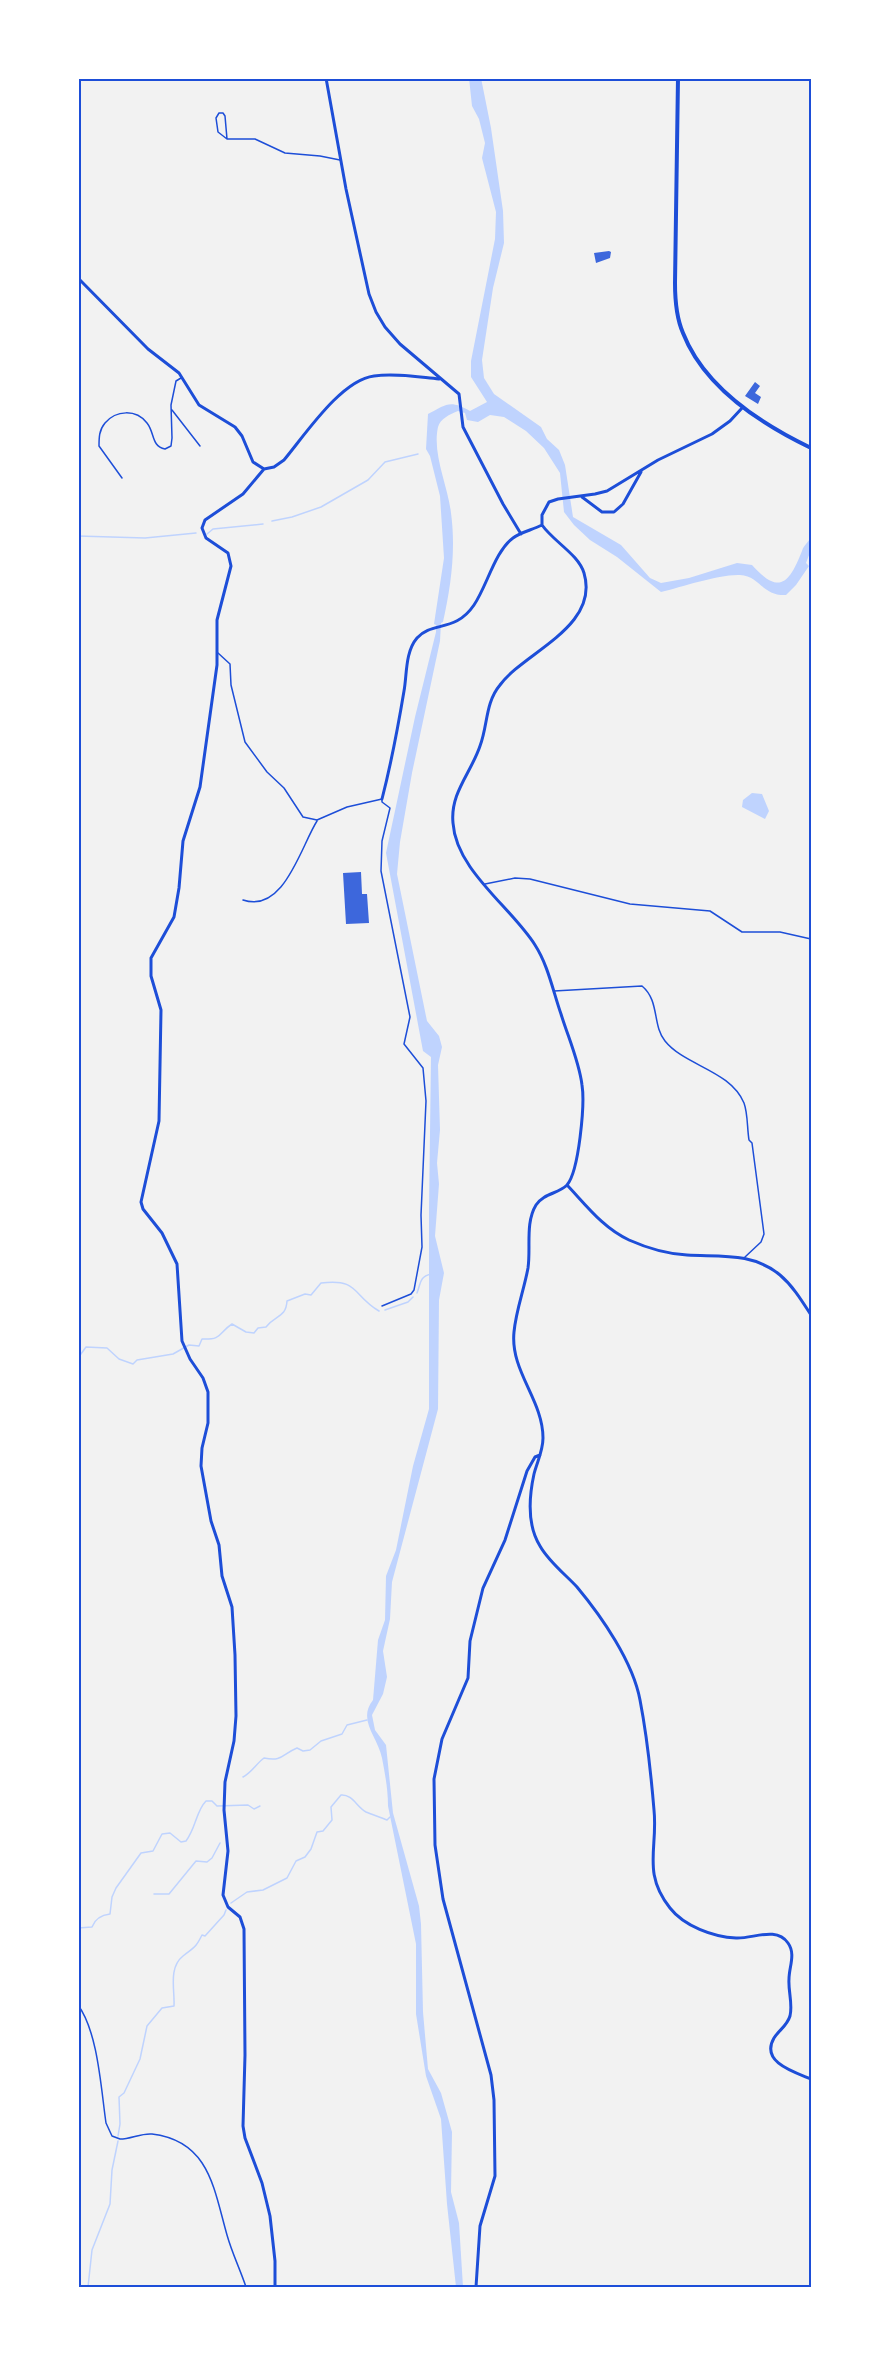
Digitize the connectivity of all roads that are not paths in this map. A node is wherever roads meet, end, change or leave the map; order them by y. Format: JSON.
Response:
{"nodes":[{"id":1,"x":326,"y":78,"type":"edge"},
{"id":2,"x":678,"y":78,"type":"edge"},
{"id":3,"x":227,"y":139,"type":"junction"},
{"id":4,"x":341,"y":160,"type":"junction"},
{"id":5,"x":78,"y":278,"type":"edge"},
{"id":6,"x":182,"y":377,"type":"junction"},
{"id":7,"x":441,"y":380,"type":"junction"},
{"id":8,"x":743,"y":407,"type":"junction"},
{"id":9,"x":171,"y":410,"type":"junction"},
{"id":10,"x":200,"y":446,"type":"dead end"},
{"id":11,"x":811,"y":448,"type":"edge"},
{"id":12,"x":264,"y":469,"type":"junction"},
{"id":13,"x":642,"y":471,"type":"junction"},
{"id":14,"x":122,"y":478,"type":"dead end"},
{"id":15,"x":579,"y":496,"type":"junction"},
{"id":16,"x":542,"y":525,"type":"junction"},
{"id":17,"x":521,"y":534,"type":"junction"},
{"id":18,"x":218,"y":653,"type":"junction"},
{"id":19,"x":382,"y":799,"type":"junction"},
{"id":20,"x":317,"y":820,"type":"junction"},
{"id":21,"x":485,"y":884,"type":"junction"},
{"id":22,"x":243,"y":900,"type":"dead end"},
{"id":23,"x":811,"y":939,"type":"edge"},
{"id":24,"x":553,"y":991,"type":"junction"},
{"id":25,"x":567,"y":1185,"type":"junction"},
{"id":26,"x":744,"y":1258,"type":"junction"},
{"id":27,"x":382,"y":1306,"type":"dead end"},
{"id":28,"x":811,"y":1315,"type":"edge"},
{"id":29,"x":540,"y":1455,"type":"junction"},
{"id":30,"x":811,"y":2079,"type":"edge"},
{"id":31,"x":275,"y":2287,"type":"edge"},
{"id":32,"x":476,"y":2287,"type":"edge"}],
"edges":[{"from":1,"to":4,"type":"street"},
{"from":2,"to":8,"type":"street"},
{"from":3,"to":3,"type":"lane"},
{"from":3,"to":4,"type":"lane"},
{"from":4,"to":7,"type":"street"},
{"from":5,"to":6,"type":"street"},
{"from":6,"to":9,"type":"lane"},
{"from":6,"to":12,"type":"street"},
{"from":7,"to":12,"type":"street"},
{"from":7,"to":17,"type":"street"},
{"from":8,"to":11,"type":"street"},
{"from":8,"to":13,"type":"street"},
{"from":9,"to":10,"type":"lane"},
{"from":9,"to":14,"type":"lane"},
{"from":12,"to":18,"type":"street"},
{"from":13,"to":15,"type":"street"},
{"from":13,"to":15,"type":"street"},
{"from":15,"to":16,"type":"street"},
{"from":16,"to":17,"type":"street"},
{"from":16,"to":21,"type":"street"},
{"from":17,"to":19,"type":"street"},
{"from":18,"to":20,"type":"lane"},
{"from":18,"to":31,"type":"street"},
{"from":19,"to":20,"type":"lane"},
{"from":19,"to":27,"type":"lane"},
{"from":20,"to":22,"type":"lane"},
{"from":21,"to":23,"type":"lane"},
{"from":21,"to":24,"type":"street"},
{"from":24,"to":25,"type":"street"},
{"from":24,"to":26,"type":"lane"},
{"from":25,"to":26,"type":"street"},
{"from":25,"to":29,"type":"street"},
{"from":26,"to":28,"type":"street"},
{"from":29,"to":30,"type":"street"},
{"from":29,"to":32,"type":"street"}]}
